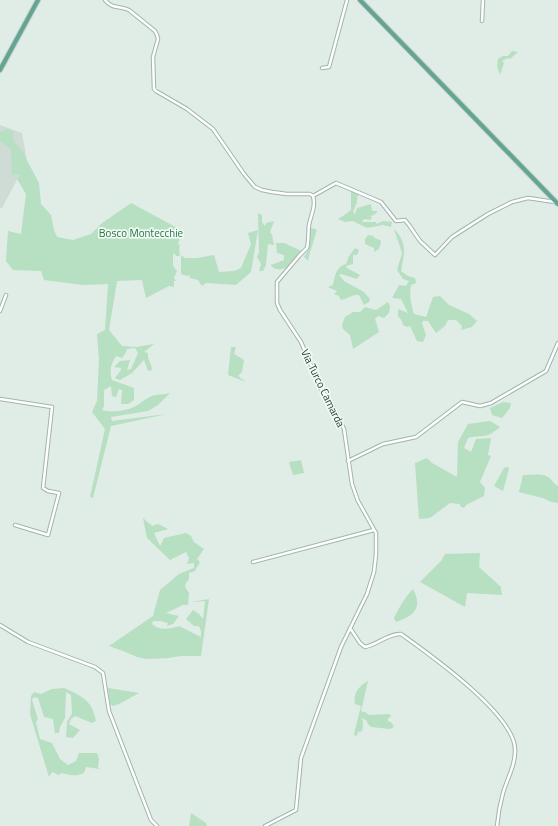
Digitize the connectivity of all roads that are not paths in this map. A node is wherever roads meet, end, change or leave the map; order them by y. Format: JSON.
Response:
{"nodes":[{"id":1,"x":38,"y":0,"type":"edge"},
{"id":2,"x":105,"y":0,"type":"edge"},
{"id":3,"x":347,"y":0,"type":"edge"},
{"id":4,"x":360,"y":0,"type":"edge"},
{"id":5,"x":483,"y":0,"type":"edge"},
{"id":6,"x":482,"y":21,"type":"dead end"},
{"id":7,"x":322,"y":68,"type":"dead end"},
{"id":8,"x":0,"y":70,"type":"edge"},
{"id":9,"x":313,"y":196,"type":"junction"},
{"id":10,"x":557,"y":203,"type":"edge"},
{"id":11,"x":6,"y":295,"type":"dead end"},
{"id":12,"x":0,"y":311,"type":"edge"},
{"id":13,"x":558,"y":343,"type":"edge"},
{"id":14,"x":0,"y":399,"type":"edge"},
{"id":15,"x":348,"y":461,"type":"junction"},
{"id":16,"x":15,"y":525,"type":"dead end"},
{"id":17,"x":374,"y":530,"type":"junction"},
{"id":18,"x":253,"y":562,"type":"dead end"},
{"id":19,"x":0,"y":625,"type":"edge"},
{"id":20,"x":350,"y":628,"type":"junction"},
{"id":21,"x":157,"y":826,"type":"edge"},
{"id":22,"x":265,"y":826,"type":"edge"},
{"id":23,"x":497,"y":826,"type":"edge"}],
"edges":[{"from":1,"to":8,"type":"main road"},
{"from":2,"to":9,"type":"street"},
{"from":3,"to":7,"type":"street"},
{"from":4,"to":10,"type":"main road"},
{"from":5,"to":6,"type":"street"},
{"from":9,"to":10,"type":"street"},
{"from":9,"to":15,"type":"street","name":"Via Turco Camarda"},
{"from":11,"to":12,"type":"street"},
{"from":13,"to":15,"type":"street"},
{"from":14,"to":16,"type":"street"},
{"from":15,"to":17,"type":"street","name":"Via Turco Camarda"},
{"from":17,"to":18,"type":"street"},
{"from":17,"to":20,"type":"street","name":"Via Turco Camarda"},
{"from":19,"to":21,"type":"street"},
{"from":20,"to":22,"type":"street","name":"Via Turco Camarda"},
{"from":20,"to":23,"type":"street"}]}
